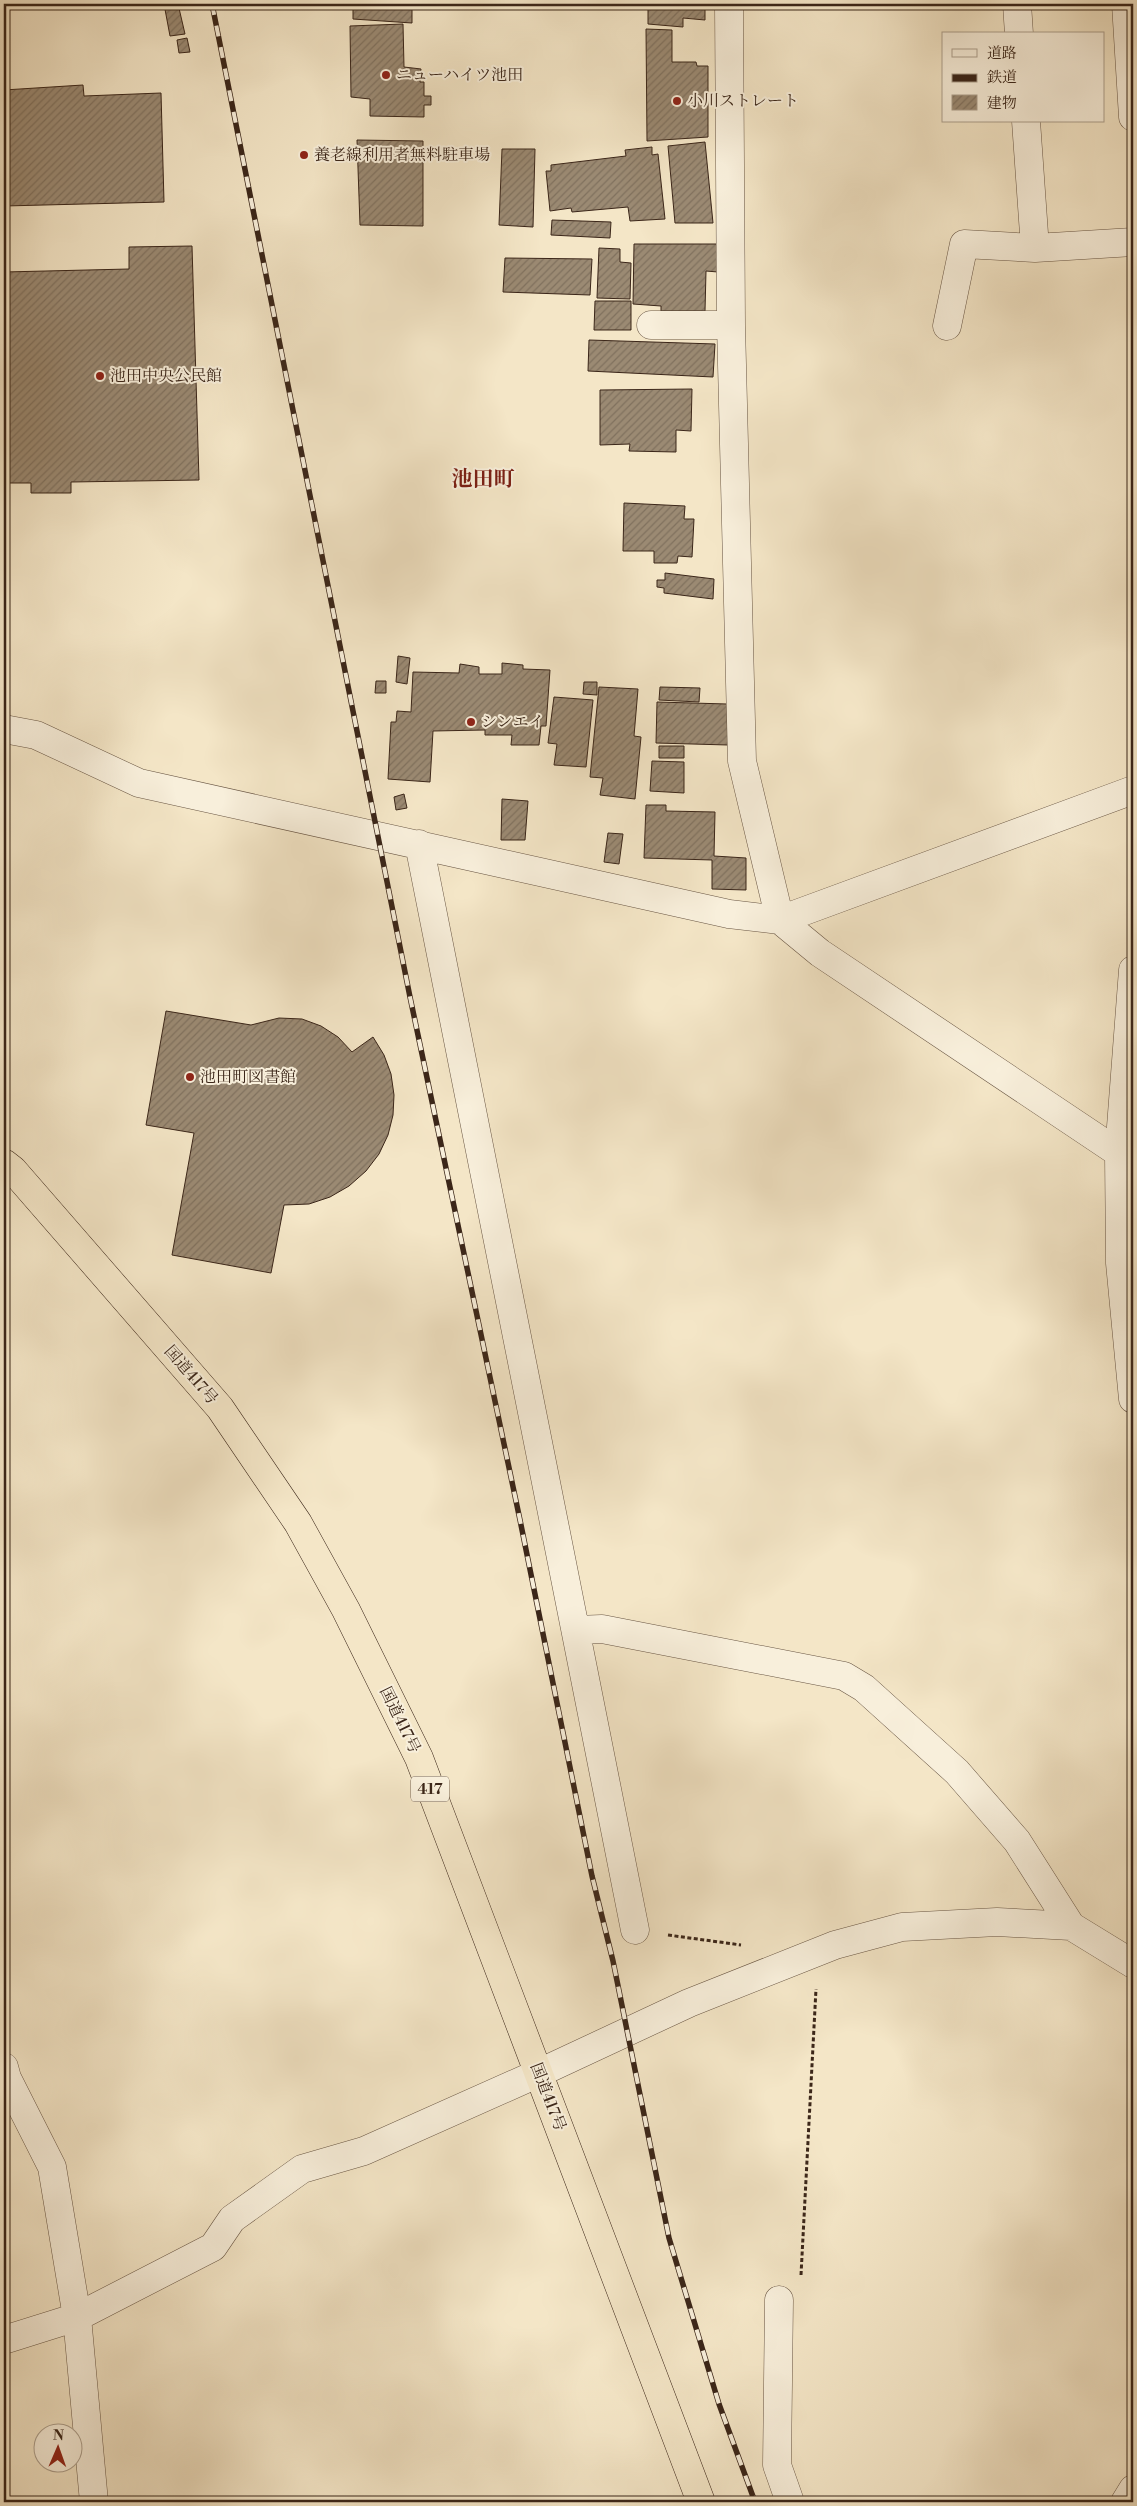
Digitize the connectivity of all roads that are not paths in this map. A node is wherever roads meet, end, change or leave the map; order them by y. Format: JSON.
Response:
{"nodes":[{"id":1,"x":729,"y":4,"type":"edge"},
{"id":2,"x":1017,"y":4,"type":"edge"},
{"id":3,"x":1126,"y":4,"type":"edge"},
{"id":4,"x":1019,"y":32,"type":"edge"},
{"id":5,"x":1133,"y":117,"type":"edge"},
{"id":6,"x":1026,"y":122,"type":"edge"},
{"id":7,"x":1133,"y":242,"type":"edge"},
{"id":8,"x":1035,"y":248,"type":"junction"},
{"id":9,"x":652,"y":325,"type":"dead end"},
{"id":10,"x":730,"y":325,"type":"junction"},
{"id":11,"x":947,"y":326,"type":"dead end"},
{"id":12,"x":4,"y":729,"type":"edge"},
{"id":13,"x":1133,"y":790,"type":"edge"},
{"id":14,"x":419,"y":844,"type":"junction"},
{"id":15,"x":780,"y":920,"type":"junction"},
{"id":16,"x":1133,"y":970,"type":"edge"},
{"id":17,"x":1118,"y":1153,"type":"junction"},
{"id":18,"x":4,"y":1163,"type":"edge"},
{"id":19,"x":1133,"y":1399,"type":"edge"},
{"id":20,"x":576,"y":1630,"type":"junction"},
{"id":21,"x":1071,"y":1926,"type":"junction"},
{"id":22,"x":635,"y":1930,"type":"road end"},
{"id":23,"x":1133,"y":1964,"type":"edge"},
{"id":24,"x":4,"y":2067,"type":"edge"},
{"id":25,"x":539,"y":2074,"type":"junction"},
{"id":26,"x":780,"y":2300,"type":"road end"},
{"id":27,"x":77,"y":2317,"type":"junction"},
{"id":28,"x":4,"y":2340,"type":"edge"},
{"id":29,"x":1133,"y":2489,"type":"edge"},
{"id":30,"x":94,"y":2502,"type":"edge"},
{"id":31,"x":701,"y":2502,"type":"edge"},
{"id":32,"x":790,"y":2502,"type":"edge"},
{"id":33,"x":1125,"y":2502,"type":"edge"}],
"edges":[{"from":1,"to":10,"type":"street"},
{"from":2,"to":4,"type":"street"},
{"from":3,"to":5,"type":"street"},
{"from":6,"to":8,"type":"street"},
{"from":7,"to":8,"type":"street"},
{"from":8,"to":11,"type":"street"},
{"from":9,"to":10,"type":"street"},
{"from":10,"to":15,"type":"street"},
{"from":12,"to":14,"type":"street"},
{"from":13,"to":15,"type":"street"},
{"from":14,"to":15,"type":"street"},
{"from":14,"to":20,"type":"street"},
{"from":15,"to":17,"type":"street"},
{"from":16,"to":17,"type":"street"},
{"from":17,"to":19,"type":"street"},
{"from":18,"to":25,"type":"highway","name":"国道417号","number":"417"},
{"from":20,"to":21,"type":"street"},
{"from":20,"to":22,"type":"street"},
{"from":21,"to":23,"type":"street"},
{"from":21,"to":25,"type":"street"},
{"from":24,"to":27,"type":"street"},
{"from":25,"to":27,"type":"street"},
{"from":25,"to":31,"type":"highway","name":"国道417号","number":"417"},
{"from":26,"to":32,"type":"street"},
{"from":27,"to":28,"type":"street"},
{"from":27,"to":30,"type":"street"},
{"from":29,"to":33,"type":"street"}]}
